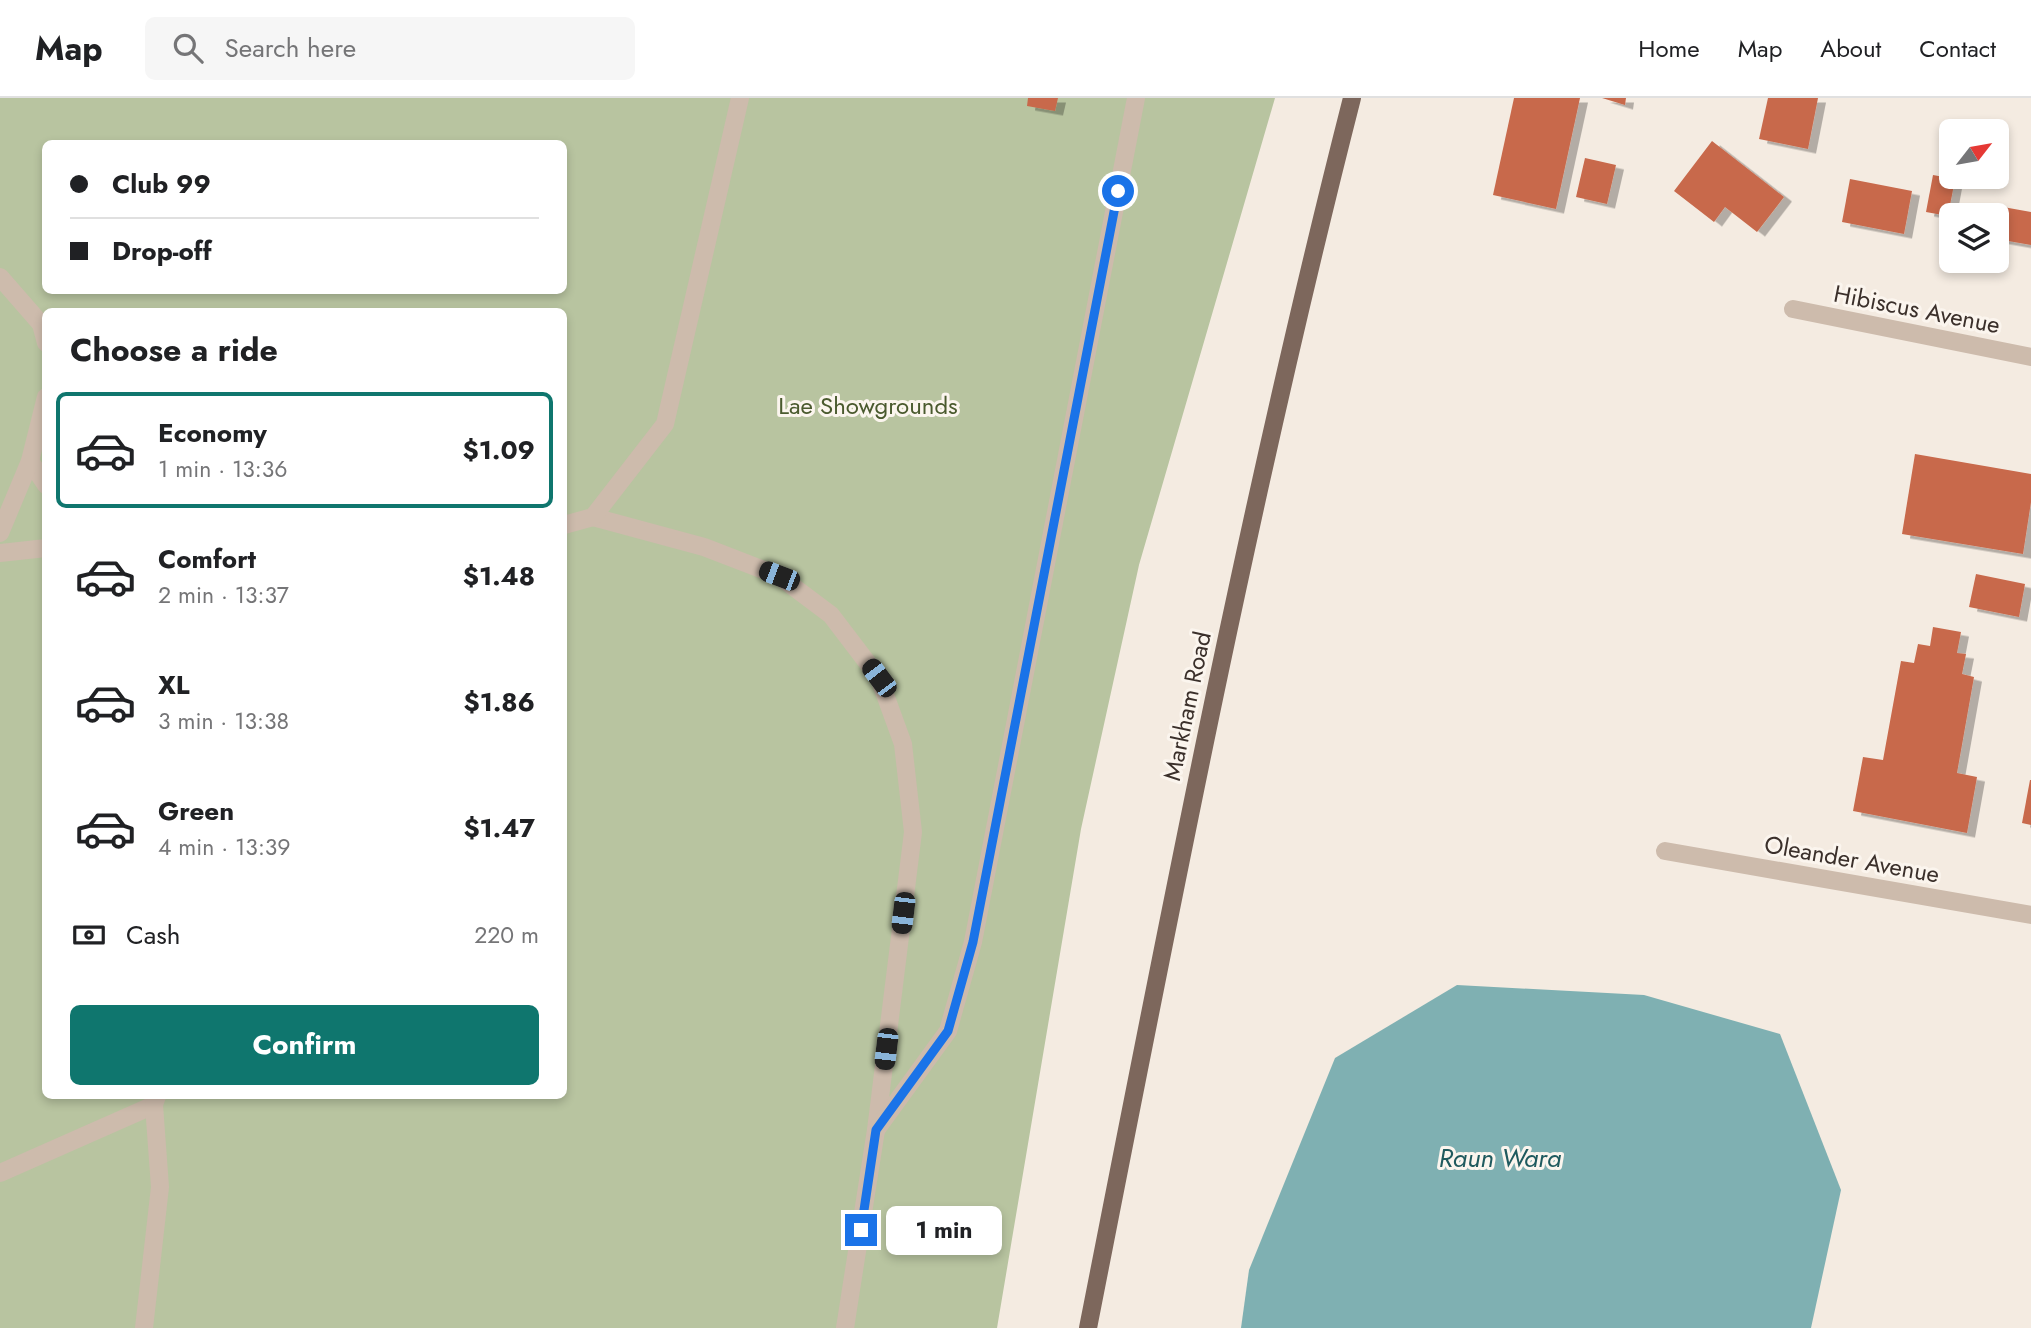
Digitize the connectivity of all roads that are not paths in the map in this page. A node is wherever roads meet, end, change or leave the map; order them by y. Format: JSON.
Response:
{"nodes":[{"id":1,"x":740,"y":98,"type":"edge"},
{"id":2,"x":1136,"y":98,"type":"edge"},
{"id":3,"x":1352,"y":98,"type":"edge"},
{"id":4,"x":0,"y":277,"type":"edge"},
{"id":5,"x":1793,"y":309,"type":"dead end"},
{"id":6,"x":42,"y":330,"type":"edge"},
{"id":7,"x":2031,"y":357,"type":"edge"},
{"id":8,"x":42,"y":413,"type":"edge"},
{"id":9,"x":30,"y":461,"type":"junction"},
{"id":10,"x":42,"y":479,"type":"edge"},
{"id":11,"x":593,"y":517,"type":"junction"},
{"id":12,"x":567,"y":524,"type":"edge"},
{"id":13,"x":0,"y":533,"type":"edge"},
{"id":14,"x":42,"y":548,"type":"edge"},
{"id":15,"x":0,"y":553,"type":"edge"},
{"id":16,"x":1665,"y":852,"type":"dead end"},
{"id":17,"x":2031,"y":915,"type":"edge"},
{"id":18,"x":155,"y":1100,"type":"edge"},
{"id":19,"x":876,"y":1130,"type":"junction"},
{"id":20,"x":0,"y":1173,"type":"edge"},
{"id":21,"x":145,"y":1328,"type":"edge"},
{"id":22,"x":845,"y":1328,"type":"edge"},
{"id":23,"x":1088,"y":1328,"type":"edge"}],
"edges":[{"from":1,"to":11,"type":"street"},
{"from":2,"to":19,"type":"street"},
{"from":3,"to":23,"type":"main road","name":"Markham Road"},
{"from":4,"to":6,"type":"street"},
{"from":5,"to":7,"type":"street","name":"Hibiscus Avenue"},
{"from":8,"to":9,"type":"street"},
{"from":9,"to":10,"type":"street"},
{"from":9,"to":13,"type":"street"},
{"from":11,"to":12,"type":"street"},
{"from":11,"to":19,"type":"street"},
{"from":14,"to":15,"type":"street"},
{"from":16,"to":17,"type":"street","name":"Oleander Avenue"},
{"from":18,"to":20,"type":"street"},
{"from":18,"to":21,"type":"street"},
{"from":19,"to":22,"type":"street"}]}
